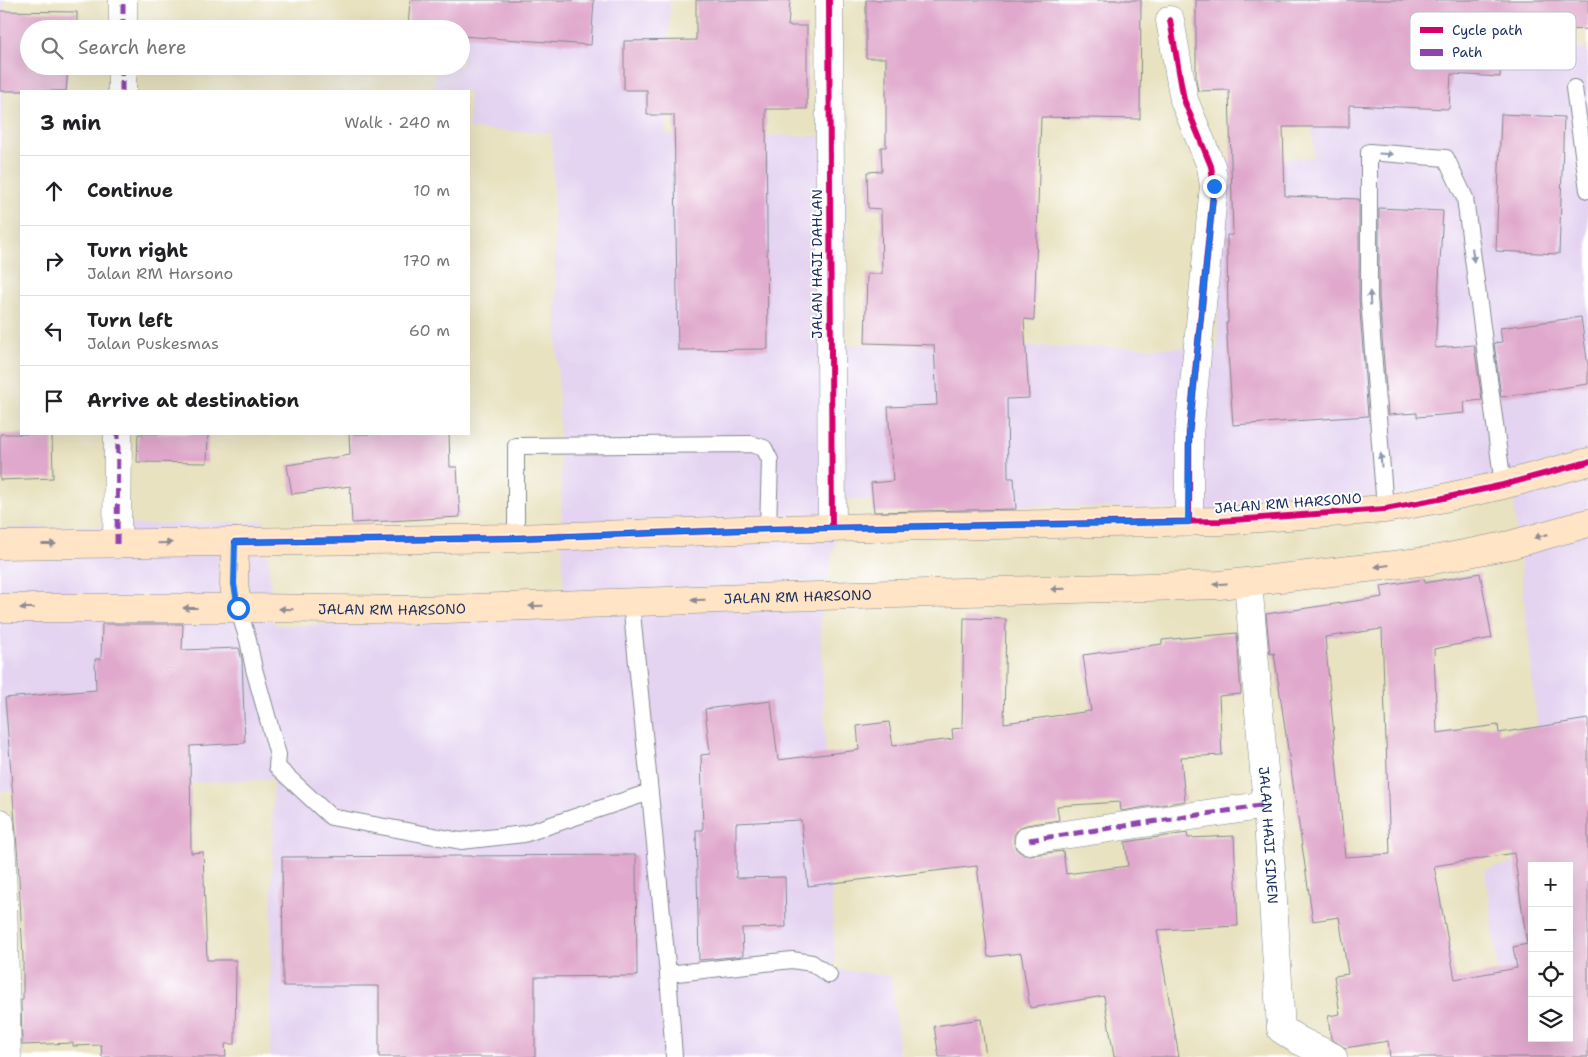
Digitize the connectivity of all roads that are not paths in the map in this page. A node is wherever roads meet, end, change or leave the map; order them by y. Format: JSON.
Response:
{"nodes":[{"id":1,"x":123,"y":0,"type":"edge"},
{"id":2,"x":829,"y":0,"type":"edge"},
{"id":3,"x":123,"y":20,"type":"edge"},
{"id":4,"x":1170,"y":20,"type":"dead end"},
{"id":5,"x":122,"y":75,"type":"edge"},
{"id":6,"x":1574,"y":88,"type":"dead end"},
{"id":7,"x":122,"y":90,"type":"edge"},
{"id":8,"x":1588,"y":190,"type":"edge"},
{"id":9,"x":118,"y":435,"type":"edge"},
{"id":10,"x":1588,"y":462,"type":"edge"},
{"id":11,"x":1503,"y":485,"type":"junction"},
{"id":12,"x":1385,"y":509,"type":"junction"},
{"id":13,"x":1188,"y":522,"type":"junction"},
{"id":14,"x":1588,"y":523,"type":"edge"},
{"id":15,"x":832,"y":528,"type":"junction"},
{"id":16,"x":768,"y":529,"type":"junction"},
{"id":17,"x":516,"y":538,"type":"junction"},
{"id":18,"x":235,"y":542,"type":"junction"},
{"id":19,"x":117,"y":544,"type":"junction"},
{"id":20,"x":0,"y":545,"type":"edge"},
{"id":21,"x":1248,"y":582,"type":"junction"},
{"id":22,"x":631,"y":603,"type":"junction"},
{"id":23,"x":0,"y":608,"type":"edge"},
{"id":24,"x":238,"y":608,"type":"junction"},
{"id":25,"x":650,"y":792,"type":"junction"},
{"id":26,"x":1267,"y":805,"type":"junction"},
{"id":27,"x":0,"y":823,"type":"edge"},
{"id":28,"x":1029,"y":840,"type":"dead end"},
{"id":29,"x":668,"y":974,"type":"junction"},
{"id":30,"x":829,"y":975,"type":"dead end"},
{"id":31,"x":1281,"y":1028,"type":"junction"},
{"id":32,"x":7,"y":1057,"type":"edge"},
{"id":33,"x":674,"y":1057,"type":"edge"},
{"id":34,"x":1286,"y":1057,"type":"edge"},
{"id":35,"x":1333,"y":1057,"type":"edge"}],
"edges":[{"from":1,"to":3,"type":"street"},
{"from":2,"to":15,"type":"street","name":"JALAN HAJI DAHLAN"},
{"from":4,"to":13,"type":"street"},
{"from":5,"to":7,"type":"street"},
{"from":6,"to":8,"type":"lane"},
{"from":9,"to":19,"type":"street"},
{"from":10,"to":11,"type":"main road","name":"JALAN RM HARSONO"},
{"from":11,"to":12,"type":"main road","name":"JALAN RM HARSONO"},
{"from":12,"to":11,"type":"lane","one_way":true},
{"from":12,"to":13,"type":"main road","name":"JALAN RM HARSONO"},
{"from":13,"to":15,"type":"main road","name":"JALAN RM HARSONO"},
{"from":14,"to":21,"type":"main road","name":"JALAN RM HARSONO","one_way":true},
{"from":15,"to":16,"type":"main road","name":"JALAN RM HARSONO"},
{"from":16,"to":17,"type":"main road","name":"JALAN RM HARSONO"},
{"from":16,"to":17,"type":"lane"},
{"from":17,"to":18,"type":"main road","name":"JALAN RM HARSONO"},
{"from":19,"to":18,"type":"main road","name":"JALAN RM HARSONO","one_way":true},
{"from":18,"to":24,"type":"main road"},
{"from":20,"to":19,"type":"main road","name":"JALAN RM HARSONO","one_way":true},
{"from":21,"to":22,"type":"main road","name":"JALAN RM HARSONO","one_way":true},
{"from":21,"to":26,"type":"street","name":"JALAN HAJI SINEN"},
{"from":22,"to":24,"type":"main road","name":"JALAN RM HARSONO","one_way":true},
{"from":22,"to":25,"type":"lane"},
{"from":24,"to":23,"type":"main road","name":"JALAN RM HARSONO","one_way":true},
{"from":24,"to":25,"type":"lane"},
{"from":25,"to":29,"type":"lane"},
{"from":26,"to":28,"type":"street"},
{"from":26,"to":31,"type":"street","name":"JALAN HAJI SINEN"},
{"from":27,"to":32,"type":"street"},
{"from":29,"to":30,"type":"lane"},
{"from":29,"to":33,"type":"lane"},
{"from":31,"to":34,"type":"street","name":"JALAN HAJI SINEN"},
{"from":31,"to":35,"type":"street"}]}
